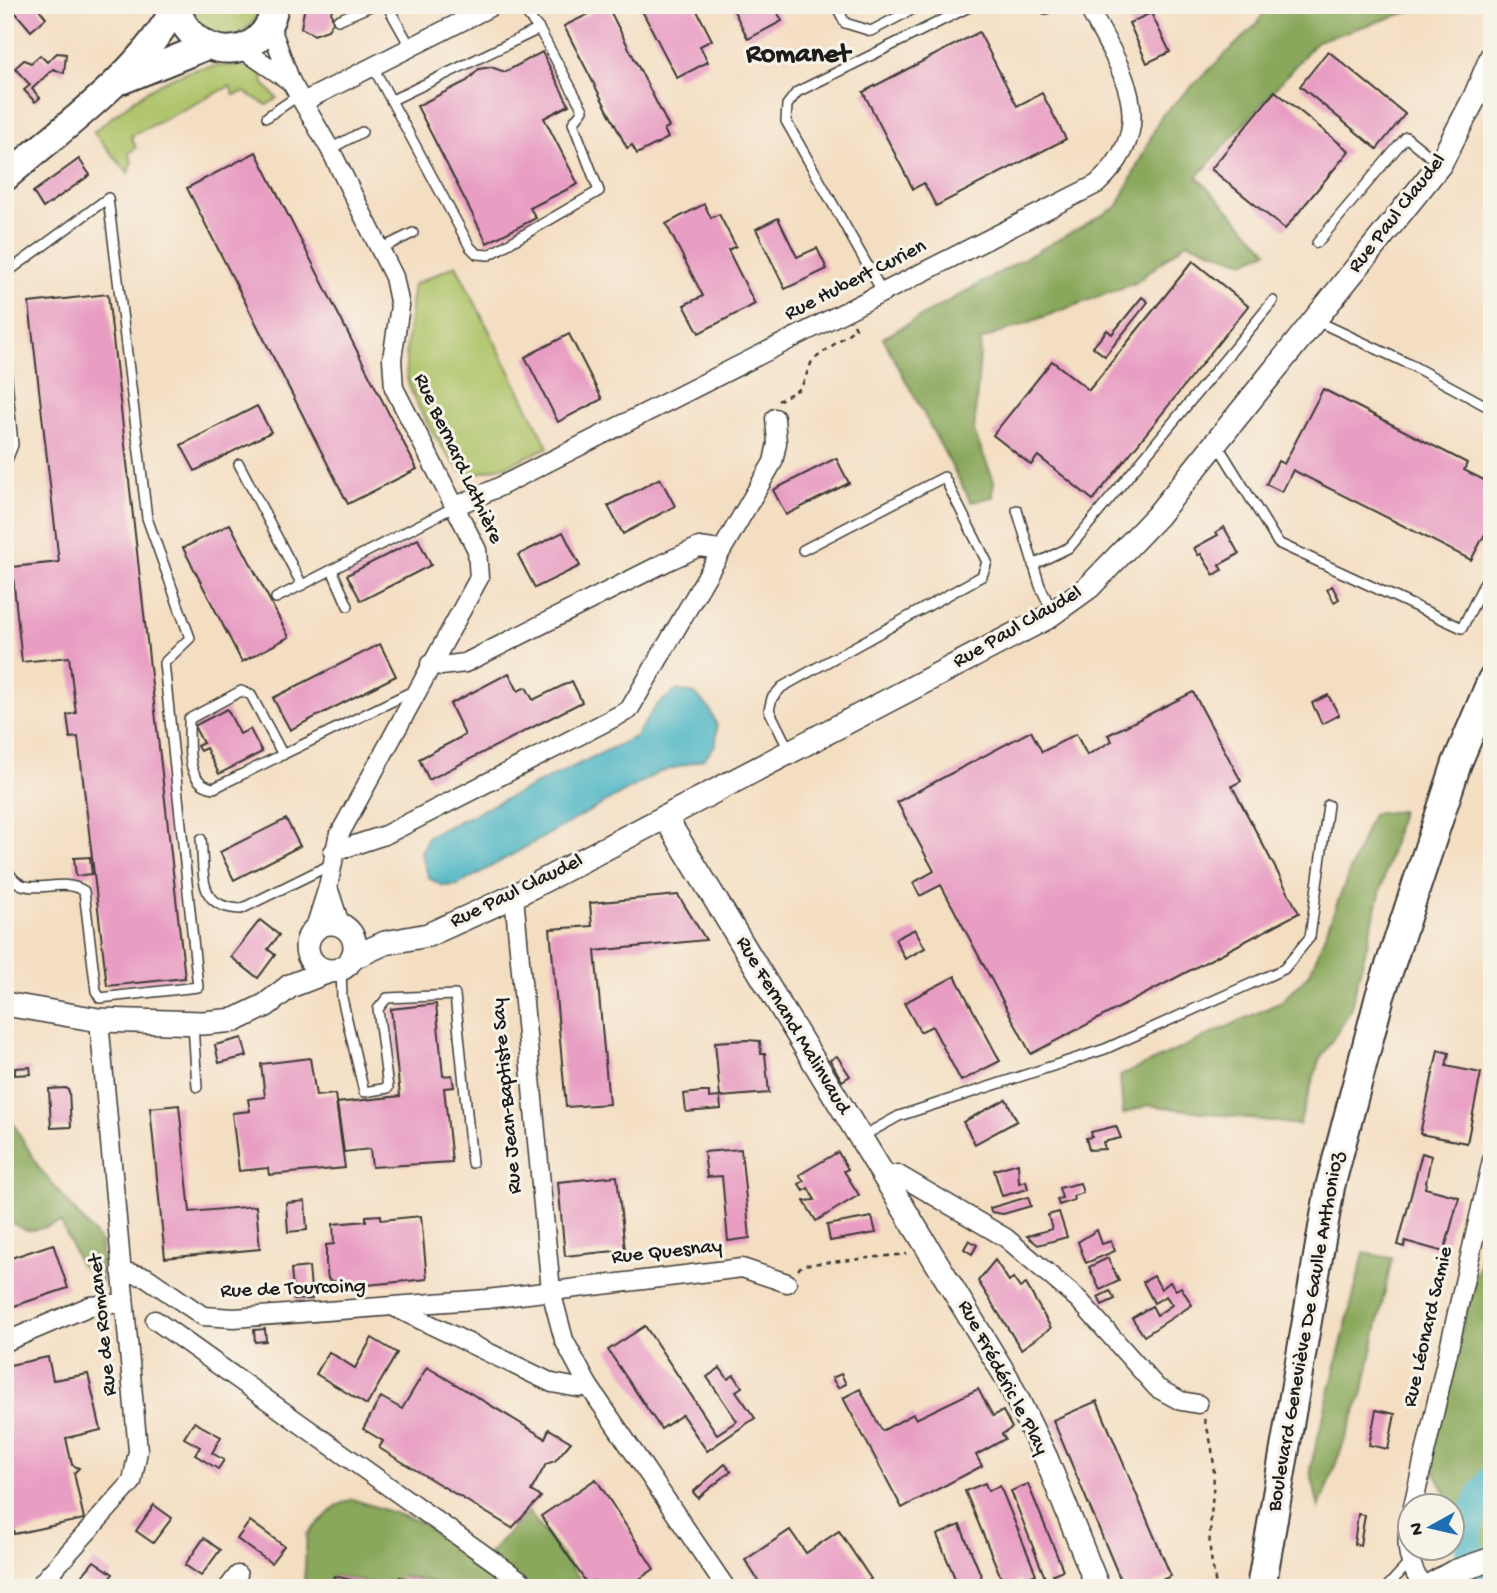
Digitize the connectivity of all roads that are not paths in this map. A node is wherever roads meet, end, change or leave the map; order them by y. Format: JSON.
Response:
{"nodes":[{"id":1,"x":176,"y":5,"type":"edge"},
{"id":2,"x":373,"y":5,"type":"edge"},
{"id":3,"x":387,"y":5,"type":"edge"},
{"id":4,"x":494,"y":5,"type":"edge"},
{"id":5,"x":519,"y":5,"type":"edge"},
{"id":6,"x":836,"y":5,"type":"edge"},
{"id":7,"x":921,"y":5,"type":"edge"},
{"id":8,"x":973,"y":5,"type":"edge"},
{"id":9,"x":1039,"y":5,"type":"edge"},
{"id":10,"x":1054,"y":5,"type":"edge"},
{"id":11,"x":1087,"y":5,"type":"edge"},
{"id":12,"x":273,"y":15,"type":"edge"},
{"id":13,"x":338,"y":20,"type":"dead end"},
{"id":14,"x":539,"y":29,"type":"junction"},
{"id":15,"x":207,"y":46,"type":"junction"},
{"id":16,"x":241,"y":48,"type":"junction"},
{"id":17,"x":411,"y":48,"type":"junction"},
{"id":18,"x":1492,"y":56,"type":"edge"},
{"id":19,"x":373,"y":67,"type":"junction"},
{"id":20,"x":111,"y":85,"type":"junction"},
{"id":21,"x":298,"y":93,"type":"junction"},
{"id":22,"x":392,"y":100,"type":"junction"},
{"id":23,"x":267,"y":117,"type":"dead end"},
{"id":24,"x":362,"y":132,"type":"dead end"},
{"id":25,"x":330,"y":149,"type":"junction"},
{"id":26,"x":1440,"y":164,"type":"junction"},
{"id":27,"x":5,"y":178,"type":"edge"},
{"id":28,"x":413,"y":233,"type":"dead end"},
{"id":29,"x":1317,"y":243,"type":"dead end"},
{"id":30,"x":380,"y":249,"type":"junction"},
{"id":31,"x":5,"y":274,"type":"edge"},
{"id":32,"x":883,"y":293,"type":"junction"},
{"id":33,"x":5,"y":295,"type":"edge"},
{"id":34,"x":1273,"y":301,"type":"dead end"},
{"id":35,"x":1315,"y":320,"type":"junction"},
{"id":36,"x":5,"y":321,"type":"edge"},
{"id":37,"x":5,"y":359,"type":"edge"},
{"id":38,"x":1492,"y":409,"type":"edge"},
{"id":39,"x":773,"y":412,"type":"road end"},
{"id":40,"x":1216,"y":442,"type":"junction"},
{"id":41,"x":239,"y":464,"type":"dead end"},
{"id":42,"x":5,"y":465,"type":"edge"},
{"id":43,"x":456,"y":506,"type":"junction"},
{"id":44,"x":1017,"y":510,"type":"dead end"},
{"id":45,"x":720,"y":550,"type":"junction"},
{"id":46,"x":803,"y":550,"type":"dead end"},
{"id":47,"x":1033,"y":565,"type":"junction"},
{"id":48,"x":1492,"y":568,"type":"edge"},
{"id":49,"x":332,"y":570,"type":"junction"},
{"id":50,"x":302,"y":585,"type":"junction"},
{"id":51,"x":276,"y":598,"type":"dead end"},
{"id":52,"x":348,"y":606,"type":"dead end"},
{"id":53,"x":1053,"y":612,"type":"junction"},
{"id":54,"x":430,"y":664,"type":"junction"},
{"id":55,"x":1492,"y":680,"type":"edge"},
{"id":56,"x":416,"y":689,"type":"junction"},
{"id":57,"x":1492,"y":724,"type":"edge"},
{"id":58,"x":790,"y":751,"type":"junction"},
{"id":59,"x":282,"y":755,"type":"junction"},
{"id":60,"x":1328,"y":805,"type":"dead end"},
{"id":61,"x":665,"y":817,"type":"junction"},
{"id":62,"x":201,"y":839,"type":"dead end"},
{"id":63,"x":331,"y":858,"type":"junction"},
{"id":64,"x":5,"y":864,"type":"edge"},
{"id":65,"x":328,"y":887,"type":"junction"},
{"id":66,"x":513,"y":896,"type":"junction"},
{"id":67,"x":315,"y":928,"type":"junction"},
{"id":68,"x":345,"y":928,"type":"junction"},
{"id":69,"x":384,"y":943,"type":"junction"},
{"id":70,"x":307,"y":951,"type":"junction"},
{"id":71,"x":340,"y":966,"type":"junction"},
{"id":72,"x":290,"y":986,"type":"junction"},
{"id":73,"x":5,"y":1004,"type":"edge"},
{"id":74,"x":99,"y":1020,"type":"junction"},
{"id":75,"x":193,"y":1023,"type":"junction"},
{"id":76,"x":197,"y":1087,"type":"dead end"},
{"id":77,"x":860,"y":1138,"type":"junction"},
{"id":78,"x":1492,"y":1160,"type":"edge"},
{"id":79,"x":471,"y":1163,"type":"dead end"},
{"id":80,"x":884,"y":1178,"type":"junction"},
{"id":81,"x":943,"y":1201,"type":"junction"},
{"id":82,"x":904,"y":1211,"type":"junction"},
{"id":83,"x":121,"y":1271,"type":"junction"},
{"id":84,"x":787,"y":1283,"type":"road end"},
{"id":85,"x":551,"y":1291,"type":"junction"},
{"id":86,"x":124,"y":1303,"type":"junction"},
{"id":87,"x":396,"y":1308,"type":"junction"},
{"id":88,"x":155,"y":1320,"type":"dead end"},
{"id":89,"x":5,"y":1342,"type":"edge"},
{"id":90,"x":588,"y":1385,"type":"junction"},
{"id":91,"x":1198,"y":1404,"type":"road end"},
{"id":92,"x":1416,"y":1492,"type":"edge"},
{"id":93,"x":1485,"y":1561,"type":"edge"},
{"id":94,"x":1409,"y":1563,"type":"joint"},
{"id":95,"x":37,"y":1588,"type":"edge"},
{"id":96,"x":531,"y":1588,"type":"edge"},
{"id":97,"x":726,"y":1588,"type":"edge"},
{"id":98,"x":1098,"y":1588,"type":"edge"},
{"id":99,"x":1261,"y":1588,"type":"edge"},
{"id":100,"x":1277,"y":1588,"type":"edge"},
{"id":101,"x":1386,"y":1588,"type":"edge"},
{"id":102,"x":1424,"y":1588,"type":"edge"}],
"edges":[{"from":1,"to":15,"type":"main road"},
{"from":1,"to":20,"type":"main road"},
{"from":2,"to":13,"type":"lane"},
{"from":3,"to":17,"type":"lane"},
{"from":4,"to":17,"type":"street"},
{"from":5,"to":14,"type":"lane"},
{"from":6,"to":7,"type":"lane"},
{"from":8,"to":32,"type":"lane"},
{"from":9,"to":10,"type":"lane"},
{"from":11,"to":32,"type":"street","name":"Rue Hubert Curien"},
{"from":12,"to":16,"type":"main road"},
{"from":12,"to":21,"type":"street","name":"Rue Bernard Lathière"},
{"from":14,"to":22,"type":"lane"},
{"from":14,"to":22,"type":"lane"},
{"from":15,"to":16,"type":"main road"},
{"from":15,"to":20,"type":"main road"},
{"from":16,"to":21,"type":"street","name":"Rue Bernard Lathière"},
{"from":17,"to":19,"type":"street"},
{"from":18,"to":26,"type":"street","name":"Rue Paul Claudel"},
{"from":19,"to":21,"type":"street"},
{"from":19,"to":22,"type":"lane"},
{"from":20,"to":27,"type":"main road"},
{"from":21,"to":23,"type":"lane"},
{"from":21,"to":25,"type":"street","name":"Rue Bernard Lathière"},
{"from":24,"to":25,"type":"lane"},
{"from":25,"to":30,"type":"street","name":"Rue Bernard Lathière"},
{"from":26,"to":29,"type":"lane"},
{"from":26,"to":35,"type":"street","name":"Rue Paul Claudel"},
{"from":28,"to":30,"type":"lane"},
{"from":30,"to":43,"type":"street","name":"Rue Bernard Lathière"},
{"from":31,"to":64,"type":"lane"},
{"from":32,"to":43,"type":"street","name":"Rue Hubert Curien"},
{"from":33,"to":36,"type":"lane"},
{"from":34,"to":47,"type":"lane"},
{"from":35,"to":38,"type":"lane"},
{"from":35,"to":40,"type":"street","name":"Rue Paul Claudel"},
{"from":37,"to":42,"type":"lane"},
{"from":39,"to":45,"type":"street"},
{"from":40,"to":48,"type":"lane"},
{"from":40,"to":53,"type":"street","name":"Rue Paul Claudel"},
{"from":41,"to":50,"type":"lane"},
{"from":43,"to":49,"type":"lane"},
{"from":43,"to":54,"type":"street","name":"Rue Bernard Lathière"},
{"from":44,"to":47,"type":"lane"},
{"from":45,"to":54,"type":"street"},
{"from":45,"to":63,"type":"street"},
{"from":46,"to":58,"type":"lane"},
{"from":47,"to":53,"type":"lane"},
{"from":49,"to":50,"type":"lane"},
{"from":49,"to":52,"type":"lane"},
{"from":50,"to":51,"type":"lane"},
{"from":53,"to":58,"type":"street","name":"Rue Paul Claudel"},
{"from":54,"to":56,"type":"street","name":"Rue Bernard Lathière"},
{"from":55,"to":99,"type":"main road","name":"Boulevard Geneviève De Gaulle Anthonioz"},
{"from":56,"to":59,"type":"lane"},
{"from":56,"to":63,"type":"street","name":"Rue Bernard Lathière"},
{"from":57,"to":100,"type":"main road","name":"Boulevard Geneviève De Gaulle Anthonioz"},
{"from":58,"to":61,"type":"street","name":"Rue Paul Claudel"},
{"from":59,"to":59,"type":"lane"},
{"from":60,"to":77,"type":"lane"},
{"from":61,"to":66,"type":"street","name":"Rue Paul Claudel"},
{"from":61,"to":77,"type":"street","name":"Rue Fernand Malinvaud"},
{"from":62,"to":63,"type":"lane"},
{"from":63,"to":65,"type":"street","name":"Rue Bernard Lathière"},
{"from":65,"to":67,"type":"street","name":"Rue Bernard Lathière"},
{"from":65,"to":68,"type":"street","name":"Rue Bernard Lathière"},
{"from":66,"to":69,"type":"street","name":"Rue Paul Claudel"},
{"from":66,"to":85,"type":"street","name":"Rue Jean-Baptiste Say"},
{"from":67,"to":68,"type":"street"},
{"from":67,"to":70,"type":"street"},
{"from":68,"to":69,"type":"street","name":"Rue Paul Claudel"},
{"from":68,"to":71,"type":"street"},
{"from":69,"to":71,"type":"street","name":"Rue Paul Claudel"},
{"from":70,"to":71,"type":"street"},
{"from":70,"to":72,"type":"street","name":"Rue Paul Claudel"},
{"from":71,"to":72,"type":"street","name":"Rue Paul Claudel"},
{"from":71,"to":79,"type":"lane"},
{"from":72,"to":75,"type":"street","name":"Rue Paul Claudel"},
{"from":73,"to":74,"type":"street","name":"Rue Paul Claudel"},
{"from":74,"to":75,"type":"street","name":"Rue Paul Claudel"},
{"from":74,"to":83,"type":"street","name":"Rue de Romanet"},
{"from":75,"to":76,"type":"lane"},
{"from":77,"to":80,"type":"street","name":"Rue Fernand Malinvaud"},
{"from":78,"to":92,"type":"street","name":"Rue Léonard Samie"},
{"from":80,"to":81,"type":"street"},
{"from":80,"to":82,"type":"street","name":"Rue Frédéric le Play"},
{"from":81,"to":82,"type":"street"},
{"from":81,"to":91,"type":"street"},
{"from":82,"to":98,"type":"street","name":"Rue Frédéric le Play"},
{"from":83,"to":86,"type":"street","name":"Rue de Romanet"},
{"from":83,"to":87,"type":"street","name":"Rue de Tourcoing"},
{"from":84,"to":85,"type":"street","name":"Rue Quesnay"},
{"from":85,"to":87,"type":"street","name":"Rue de Tourcoing"},
{"from":85,"to":90,"type":"street"},
{"from":86,"to":89,"type":"street"},
{"from":86,"to":95,"type":"street","name":"Rue de Romanet"},
{"from":87,"to":90,"type":"street","name":"Rue de Tourcoing"},
{"from":88,"to":96,"type":"street"},
{"from":90,"to":97,"type":"street"},
{"from":93,"to":102,"type":"street"},
{"from":94,"to":101,"type":"lane"},
{"from":94,"to":102,"type":"street"}]}
